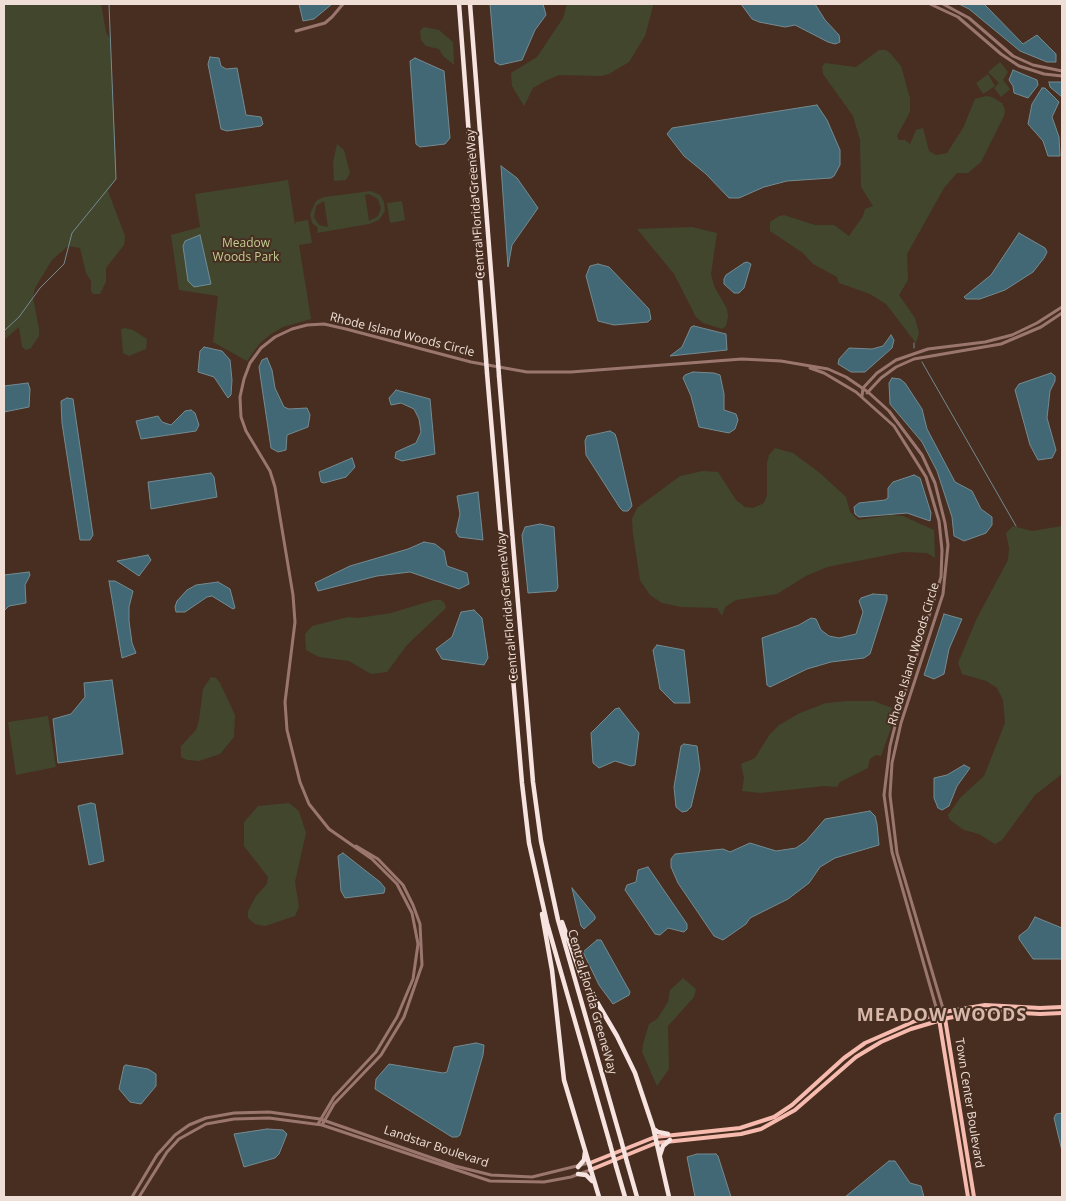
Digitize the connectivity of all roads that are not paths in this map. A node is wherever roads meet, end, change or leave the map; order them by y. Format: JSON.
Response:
{"nodes":[{"id":1,"x":343,"y":4,"type":"edge"},
{"id":2,"x":458,"y":4,"type":"edge"},
{"id":3,"x":471,"y":4,"type":"edge"},
{"id":4,"x":930,"y":4,"type":"edge"},
{"id":5,"x":943,"y":4,"type":"edge"},
{"id":6,"x":296,"y":31,"type":"dead end"},
{"id":7,"x":1062,"y":71,"type":"edge"},
{"id":8,"x":1062,"y":76,"type":"edge"},
{"id":9,"x":1062,"y":307,"type":"edge"},
{"id":10,"x":1062,"y":313,"type":"edge"},
{"id":11,"x":800,"y":364,"type":"junction"},
{"id":12,"x":863,"y":388,"type":"junction"},
{"id":13,"x":868,"y":392,"type":"junction"},
{"id":14,"x":862,"y":396,"type":"junction"},
{"id":15,"x":344,"y":840,"type":"junction"},
{"id":16,"x":540,"y":841,"type":"junction"},
{"id":17,"x":537,"y":883,"type":"junction"},
{"id":18,"x":1062,"y":1006,"type":"edge"},
{"id":19,"x":944,"y":1012,"type":"junction"},
{"id":20,"x":1062,"y":1013,"type":"edge"},
{"id":21,"x":938,"y":1014,"type":"junction"},
{"id":22,"x":946,"y":1018,"type":"junction"},
{"id":23,"x":939,"y":1020,"type":"junction"},
{"id":24,"x":961,"y":1114,"type":"junction"},
{"id":25,"x":954,"y":1115,"type":"junction"},
{"id":26,"x":322,"y":1119,"type":"junction"},
{"id":27,"x":320,"y":1125,"type":"junction"},
{"id":28,"x":653,"y":1127,"type":"junction"},
{"id":29,"x":668,"y":1134,"type":"junction"},
{"id":30,"x":656,"y":1137,"type":"junction"},
{"id":31,"x":670,"y":1140,"type":"junction"},
{"id":32,"x":656,"y":1143,"type":"junction"},
{"id":33,"x":585,"y":1150,"type":"junction"},
{"id":34,"x":659,"y":1159,"type":"junction"},
{"id":35,"x":590,"y":1163,"type":"junction"},
{"id":36,"x":578,"y":1167,"type":"junction"},
{"id":37,"x":590,"y":1170,"type":"junction"},
{"id":38,"x":578,"y":1174,"type":"junction"},
{"id":39,"x":594,"y":1184,"type":"junction"},
{"id":40,"x":132,"y":1197,"type":"edge"},
{"id":41,"x":139,"y":1197,"type":"edge"},
{"id":42,"x":599,"y":1197,"type":"edge"},
{"id":43,"x":625,"y":1197,"type":"edge"},
{"id":44,"x":637,"y":1197,"type":"edge"},
{"id":45,"x":669,"y":1197,"type":"edge"},
{"id":46,"x":968,"y":1197,"type":"edge"},
{"id":47,"x":974,"y":1197,"type":"edge"}],
"edges":[{"from":1,"to":6,"type":"street"},
{"from":2,"to":17,"type":"highway","name":"Central Florida GreeneWay","bridge":true},
{"from":3,"to":16,"type":"highway","name":"Central Florida GreeneWay","bridge":true},
{"from":4,"to":8,"type":"street"},
{"from":5,"to":7,"type":"street"},
{"from":9,"to":12,"type":"street"},
{"from":10,"to":13,"type":"street"},
{"from":11,"to":12,"type":"street","name":"Rhode Island Woods Circle"},
{"from":11,"to":14,"type":"street","name":"Rhode Island Woods Circle"},
{"from":11,"to":15,"type":"street","name":"Rhode Island Woods Circle"},
{"from":12,"to":13,"type":"street","name":"Rhode Island Woods Circle"},
{"from":12,"to":14,"type":"street"},
{"from":13,"to":14,"type":"street"},
{"from":13,"to":19,"type":"street","name":"Rhode Island Woods Circle"},
{"from":14,"to":21,"type":"street","name":"Rhode Island Woods Circle"},
{"from":15,"to":26,"type":"street","name":"Rhode Island Woods Circle"},
{"from":15,"to":26,"type":"street","name":"Rhode Island Woods Circle"},
{"from":16,"to":28,"type":"highway"},
{"from":16,"to":44,"type":"highway","name":"Central Florida GreeneWay","bridge":true},
{"from":17,"to":33,"type":"highway"},
{"from":17,"to":43,"type":"highway","name":"Central Florida GreeneWay","bridge":true},
{"from":18,"to":19,"type":"main road","name":"Landstar Boulevard"},
{"from":19,"to":21,"type":"main road","name":"Landstar Boulevard"},
{"from":19,"to":22,"type":"main road","name":"Town Center Boulevard"},
{"from":20,"to":22,"type":"main road","name":"Landstar Boulevard"},
{"from":21,"to":23,"type":"main road","name":"Town Center Boulevard"},
{"from":21,"to":29,"type":"main road","name":"Landstar Boulevard"},
{"from":22,"to":23,"type":"main road","name":"Landstar Boulevard"},
{"from":22,"to":24,"type":"main road","name":"Town Center Boulevard"},
{"from":23,"to":25,"type":"main road","name":"Town Center Boulevard"},
{"from":23,"to":31,"type":"main road","name":"Landstar Boulevard"},
{"from":24,"to":25,"type":"street"},
{"from":24,"to":47,"type":"main road","name":"Town Center Boulevard"},
{"from":25,"to":46,"type":"main road","name":"Town Center Boulevard"},
{"from":26,"to":27,"type":"street","name":"Rhode Island Woods Circle"},
{"from":26,"to":36,"type":"street","name":"Landstar Boulevard"},
{"from":26,"to":40,"type":"street","name":"Landstar Boulevard"},
{"from":27,"to":38,"type":"street","name":"Landstar Boulevard"},
{"from":27,"to":41,"type":"street","name":"Landstar Boulevard"},
{"from":28,"to":29,"type":"highway"},
{"from":28,"to":30,"type":"highway"},
{"from":29,"to":30,"type":"main road","name":"Landstar Boulevard"},
{"from":30,"to":32,"type":"highway"},
{"from":30,"to":35,"type":"main road","name":"Landstar Boulevard"},
{"from":31,"to":32,"type":"main road","name":"Landstar Boulevard"},
{"from":31,"to":34,"type":"highway"},
{"from":32,"to":34,"type":"highway"},
{"from":32,"to":37,"type":"main road","name":"Landstar Boulevard"},
{"from":33,"to":35,"type":"highway"},
{"from":33,"to":36,"type":"highway"},
{"from":34,"to":45,"type":"highway"},
{"from":35,"to":36,"type":"street","name":"Landstar Boulevard"},
{"from":35,"to":37,"type":"highway"},
{"from":37,"to":38,"type":"street","name":"Landstar Boulevard"},
{"from":37,"to":39,"type":"highway"},
{"from":38,"to":39,"type":"highway"},
{"from":39,"to":42,"type":"highway"}]}
